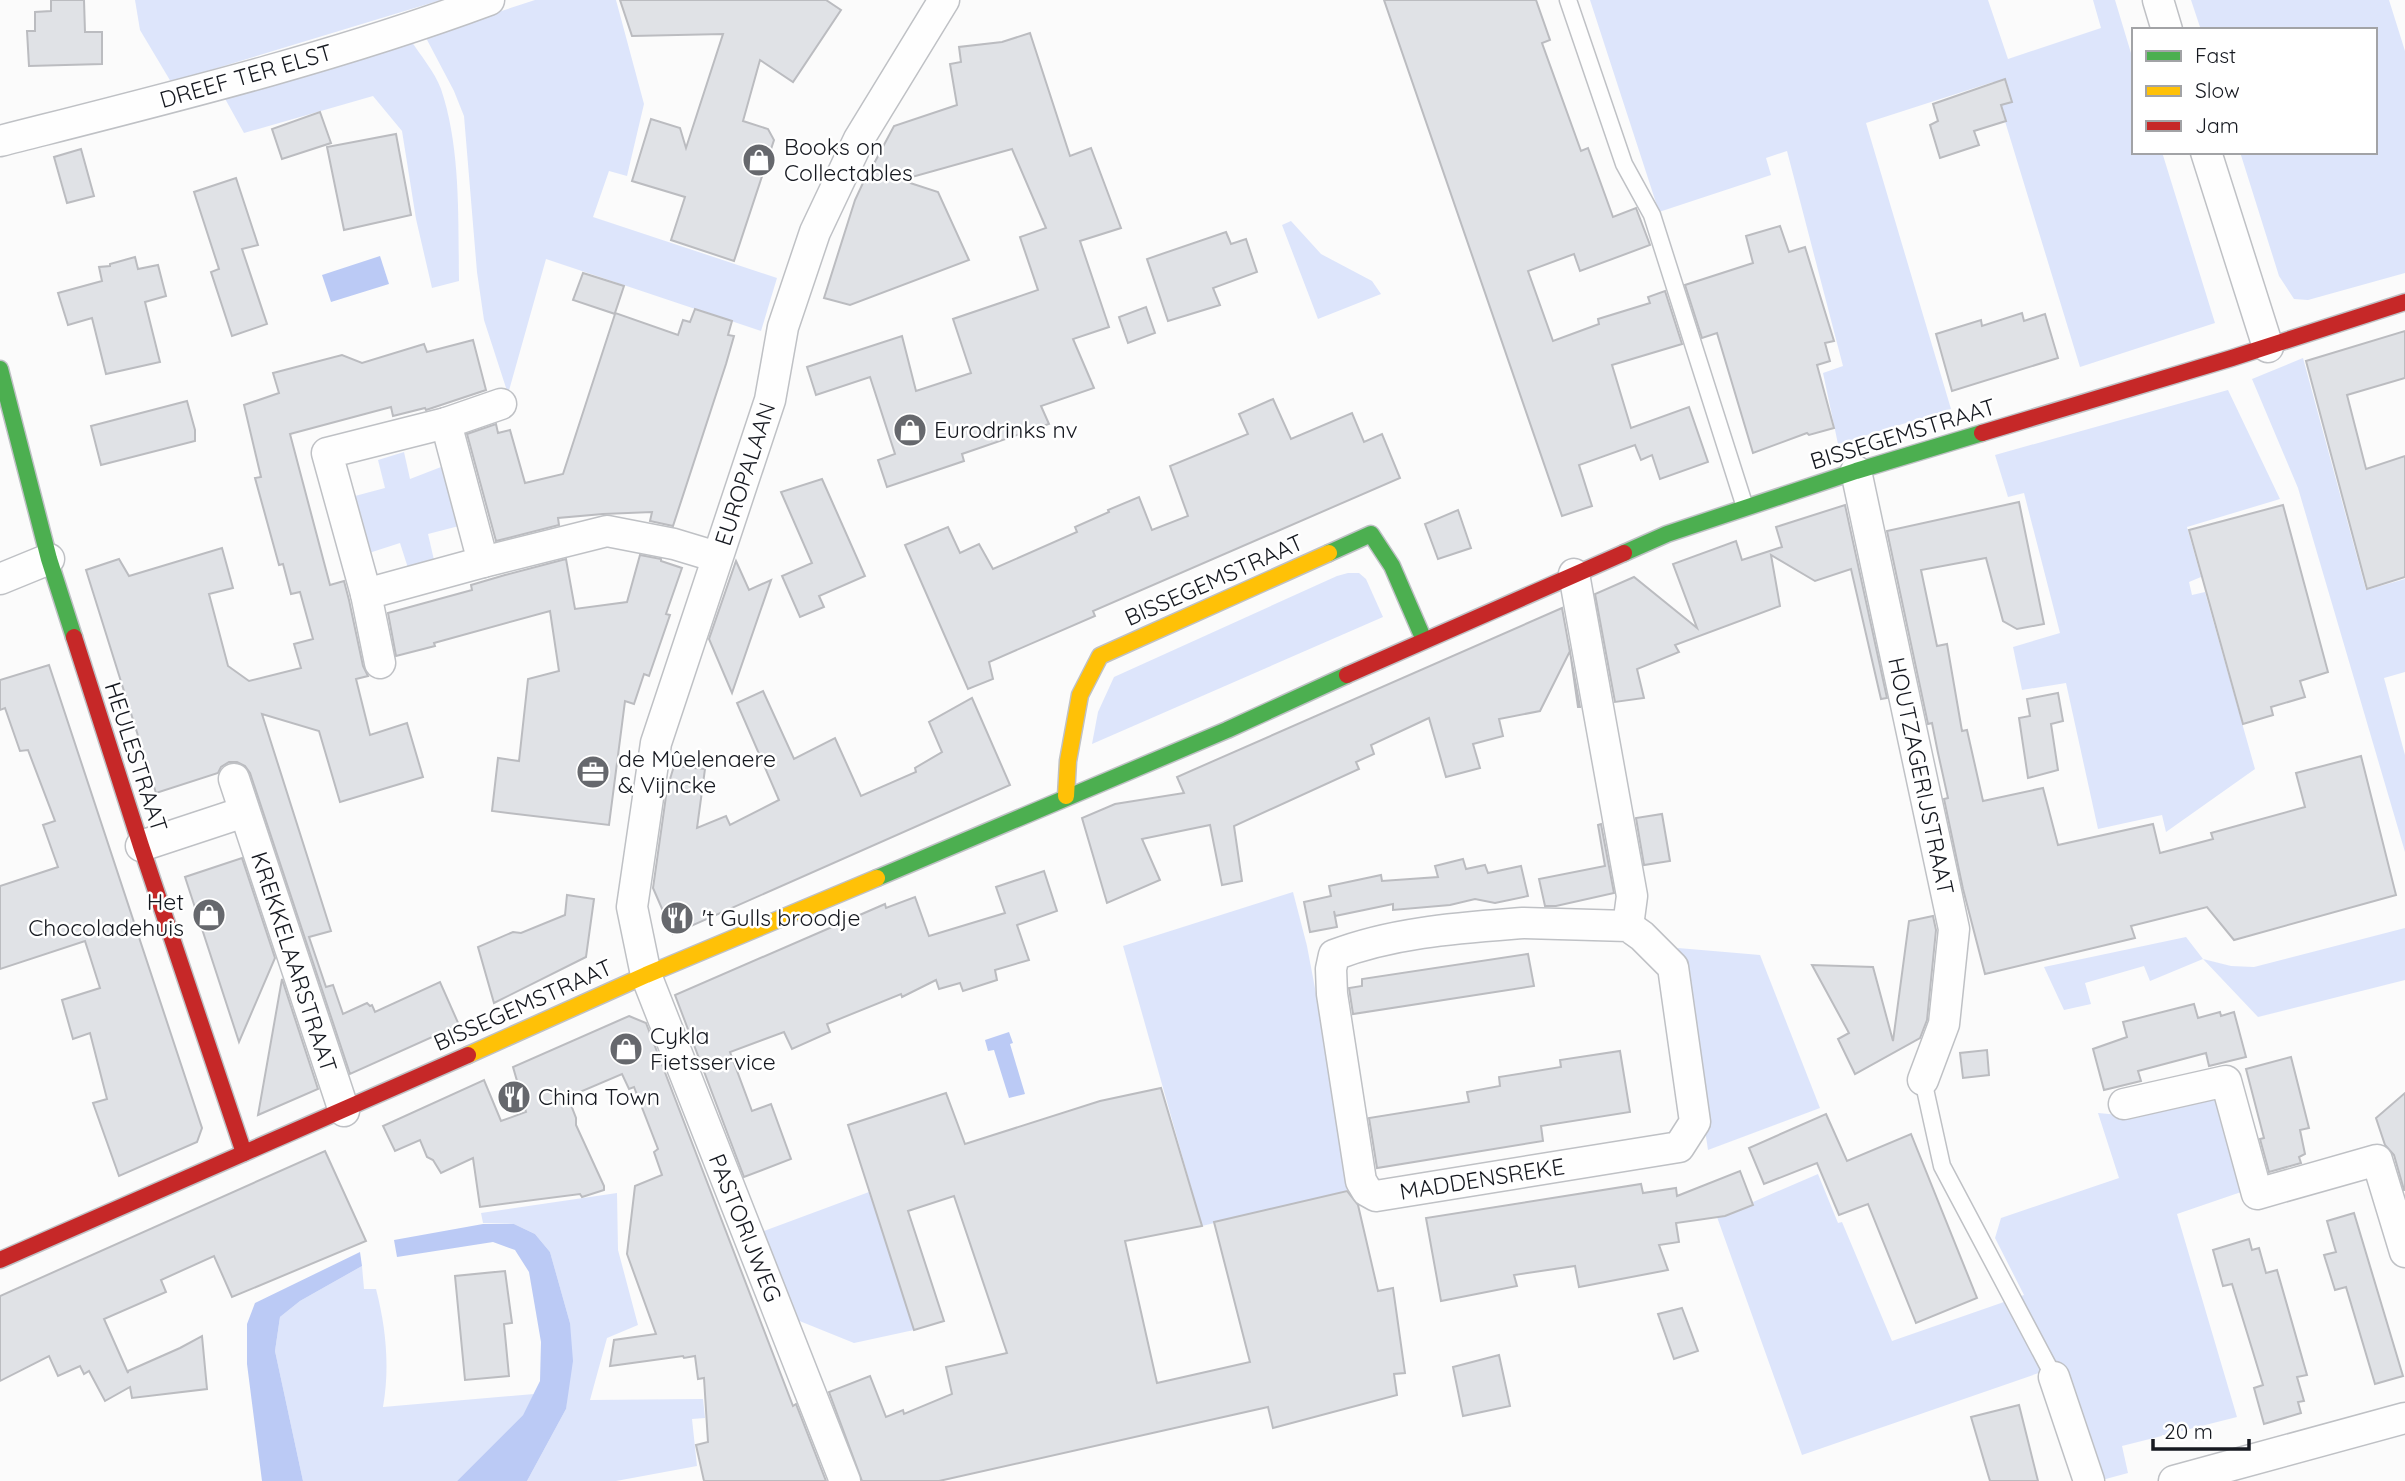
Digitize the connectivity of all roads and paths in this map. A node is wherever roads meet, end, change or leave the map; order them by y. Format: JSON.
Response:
{"nodes":[{"id":1,"x":489,"y":0,"type":"edge"},
{"id":2,"x":944,"y":0,"type":"edge"},
{"id":3,"x":1567,"y":0,"type":"edge"},
{"id":4,"x":2158,"y":0,"type":"edge"},
{"id":5,"x":2166,"y":28,"type":"edge"},
{"id":6,"x":0,"y":141,"type":"edge"},
{"id":7,"x":2207,"y":154,"type":"edge"},
{"id":8,"x":2405,"y":302,"type":"edge"},
{"id":9,"x":2267,"y":347,"type":"junction"},
{"id":10,"x":0,"y":369,"type":"edge"},
{"id":11,"x":501,"y":404,"type":"dead end"},
{"id":12,"x":446,"y":423,"type":"junction"},
{"id":13,"x":1856,"y":471,"type":"junction"},
{"id":14,"x":1745,"y":507,"type":"junction"},
{"id":15,"x":717,"y":557,"type":"junction"},
{"id":16,"x":49,"y":559,"type":"junction"},
{"id":17,"x":483,"y":562,"type":"junction"},
{"id":18,"x":1574,"y":574,"type":"junction"},
{"id":19,"x":0,"y":579,"type":"edge"},
{"id":20,"x":366,"y":594,"type":"junction"},
{"id":21,"x":1424,"y":640,"type":"junction"},
{"id":22,"x":380,"y":663,"type":"dead end"},
{"id":23,"x":234,"y":779,"type":"dead end"},
{"id":24,"x":1066,"y":796,"type":"junction"},
{"id":25,"x":244,"y":812,"type":"junction"},
{"id":26,"x":141,"y":846,"type":"junction"},
{"id":27,"x":1628,"y":926,"type":"junction"},
{"id":28,"x":646,"y":975,"type":"junction"},
{"id":29,"x":1923,"y":1080,"type":"joint"},
{"id":30,"x":2124,"y":1104,"type":"dead end"},
{"id":31,"x":344,"y":1111,"type":"junction"},
{"id":32,"x":244,"y":1153,"type":"junction"},
{"id":33,"x":2405,"y":1252,"type":"edge"},
{"id":34,"x":0,"y":1260,"type":"edge"},
{"id":35,"x":2054,"y":1377,"type":"joint"},
{"id":36,"x":2405,"y":1418,"type":"edge"},
{"id":37,"x":845,"y":1481,"type":"edge"},
{"id":38,"x":2089,"y":1481,"type":"edge"},
{"id":39,"x":2174,"y":1481,"type":"edge"}],
"edges":[{"from":1,"to":6,"type":"street","name":"DREEF TER ELST"},
{"from":2,"to":15,"type":"street","name":"EUROPALAAN"},
{"from":3,"to":14,"type":"lane"},
{"from":4,"to":5,"type":"street"},
{"from":7,"to":9,"type":"street"},
{"from":8,"to":9,"type":"street","name":"BISSEGEMSTRAAT"},
{"from":9,"to":13,"type":"street","name":"BISSEGEMSTRAAT"},
{"from":10,"to":16,"type":"street","name":"HEULESTRAAT"},
{"from":11,"to":12,"type":"street"},
{"from":12,"to":17,"type":"street"},
{"from":12,"to":20,"type":"street"},
{"from":13,"to":14,"type":"street","name":"BISSEGEMSTRAAT"},
{"from":13,"to":29,"type":"street","name":"HOUTZAGERIJSTRAAT"},
{"from":14,"to":18,"type":"street","name":"BISSEGEMSTRAAT"},
{"from":15,"to":17,"type":"street"},
{"from":15,"to":28,"type":"street","name":"EUROPALAAN"},
{"from":16,"to":19,"type":"street"},
{"from":16,"to":26,"type":"street","name":"HEULESTRAAT"},
{"from":17,"to":20,"type":"street"},
{"from":18,"to":21,"type":"street","name":"BISSEGEMSTRAAT"},
{"from":18,"to":27,"type":"street"},
{"from":20,"to":22,"type":"street"},
{"from":21,"to":24,"type":"street","name":"BISSEGEMSTRAAT"},
{"from":21,"to":24,"type":"street","name":"BISSEGEMSTRAAT"},
{"from":23,"to":25,"type":"street","name":"KREKKELAARSTRAAT"},
{"from":24,"to":28,"type":"street","name":"BISSEGEMSTRAAT"},
{"from":25,"to":26,"type":"street"},
{"from":25,"to":31,"type":"street","name":"KREKKELAARSTRAAT"},
{"from":26,"to":32,"type":"street","name":"HEULESTRAAT"},
{"from":27,"to":27,"type":"street","name":"MADDENSREKE"},
{"from":28,"to":31,"type":"street","name":"BISSEGEMSTRAAT"},
{"from":28,"to":37,"type":"street","name":"PASTORIJWEG"},
{"from":29,"to":35,"type":"lane"},
{"from":30,"to":33,"type":"street"},
{"from":31,"to":32,"type":"street","name":"BISSEGEMSTRAAT"},
{"from":32,"to":34,"type":"street","name":"BISSEGEMSTRAAT"},
{"from":35,"to":38,"type":"street"},
{"from":36,"to":39,"type":"street"}]}
